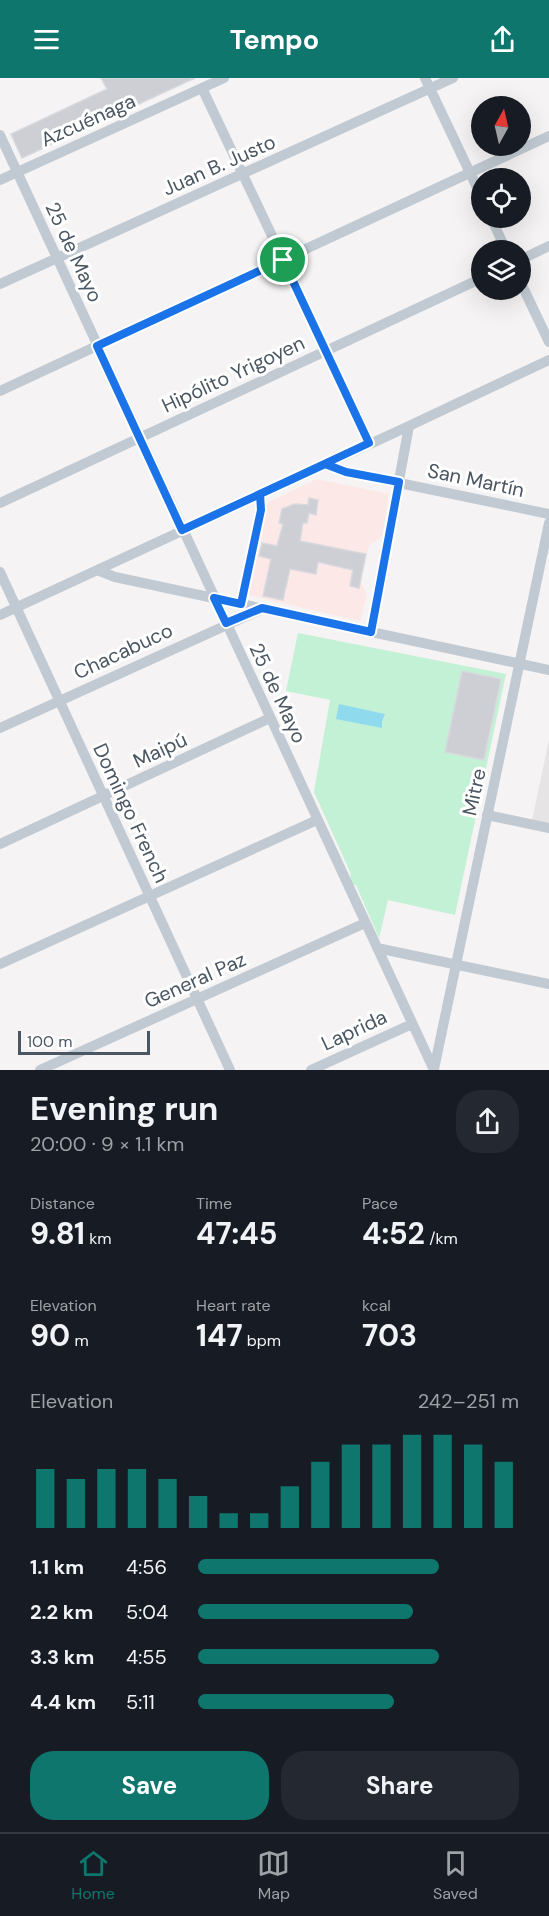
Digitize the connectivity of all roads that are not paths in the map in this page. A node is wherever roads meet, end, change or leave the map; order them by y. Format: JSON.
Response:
{"nodes":[{"id":1,"x":224,"y":78,"type":"edge"},
{"id":2,"x":453,"y":78,"type":"edge"},
{"id":3,"x":428,"y":83,"type":"edge"},
{"id":4,"x":202,"y":88,"type":"junction"},
{"id":5,"x":0,"y":135,"type":"edge"},
{"id":6,"x":549,"y":136,"type":"edge"},
{"id":7,"x":17,"y":172,"type":"junction"},
{"id":8,"x":470,"y":173,"type":"junction"},
{"id":9,"x":242,"y":174,"type":"junction"},
{"id":10,"x":0,"y":180,"type":"edge"},
{"id":11,"x":549,"y":246,"type":"edge"},
{"id":12,"x":531,"y":255,"type":"edge"},
{"id":13,"x":57,"y":258,"type":"junction"},
{"id":14,"x":283,"y":260,"type":"junction"},
{"id":15,"x":471,"y":283,"type":"edge"},
{"id":16,"x":0,"y":284,"type":"edge"},
{"id":17,"x":529,"y":300,"type":"edge"},
{"id":18,"x":549,"y":342,"type":"edge"},
{"id":19,"x":97,"y":346,"type":"junction"},
{"id":20,"x":326,"y":351,"type":"junction"},
{"id":21,"x":549,"y":360,"type":"edge"},
{"id":22,"x":0,"y":391,"type":"edge"},
{"id":23,"x":409,"y":426,"type":"junction"},
{"id":24,"x":140,"y":438,"type":"junction"},
{"id":25,"x":369,"y":443,"type":"junction"},
{"id":26,"x":325,"y":464,"type":"junction"},
{"id":27,"x":399,"y":482,"type":"junction"},
{"id":28,"x":260,"y":494,"type":"junction"},
{"id":29,"x":0,"y":503,"type":"edge"},
{"id":30,"x":549,"y":514,"type":"edge"},
{"id":31,"x":549,"y":523,"type":"edge"},
{"id":32,"x":182,"y":530,"type":"junction"},
{"id":33,"x":97,"y":570,"type":"junction"},
{"id":34,"x":0,"y":572,"type":"edge"},
{"id":35,"x":214,"y":598,"type":"junction"},
{"id":36,"x":241,"y":604,"type":"junction"},
{"id":37,"x":16,"y":607,"type":"junction"},
{"id":38,"x":262,"y":608,"type":"junction"},
{"id":39,"x":0,"y":615,"type":"edge"},
{"id":40,"x":226,"y":623,"type":"junction"},
{"id":41,"x":371,"y":632,"type":"junction"},
{"id":42,"x":520,"y":663,"type":"junction"},
{"id":43,"x":549,"y":670,"type":"edge"},
{"id":44,"x":59,"y":700,"type":"junction"},
{"id":45,"x":270,"y":718,"type":"junction"},
{"id":46,"x":0,"y":728,"type":"edge"},
{"id":47,"x":104,"y":796,"type":"junction"},
{"id":48,"x":487,"y":815,"type":"junction"},
{"id":49,"x":317,"y":820,"type":"junction"},
{"id":50,"x":549,"y":828,"type":"edge"},
{"id":51,"x":0,"y":844,"type":"edge"},
{"id":52,"x":150,"y":896,"type":"junction"},
{"id":53,"x":365,"y":923,"type":"junction"},
{"id":54,"x":377,"y":948,"type":"junction"},
{"id":55,"x":0,"y":964,"type":"edge"},
{"id":56,"x":456,"y":965,"type":"junction"},
{"id":57,"x":549,"y":984,"type":"edge"},
{"id":58,"x":197,"y":999,"type":"junction"},
{"id":59,"x":412,"y":1024,"type":"junction"},
{"id":60,"x":40,"y":1070,"type":"edge"},
{"id":61,"x":230,"y":1070,"type":"edge"},
{"id":62,"x":311,"y":1070,"type":"edge"},
{"id":63,"x":434,"y":1070,"type":"edge"}],
"edges":[{"from":1,"to":4,"type":"street","name":"Azcuénaga"},
{"from":2,"to":3,"type":"street","name":"Juan B. Justo"},
{"from":3,"to":8,"type":"street"},
{"from":3,"to":9,"type":"street","name":"Juan B. Justo"},
{"from":4,"to":7,"type":"street","name":"Azcuénaga"},
{"from":4,"to":9,"type":"street"},
{"from":5,"to":7,"type":"street","name":"25 de Mayo"},
{"from":6,"to":8,"type":"street"},
{"from":7,"to":10,"type":"street","name":"Azcuénaga"},
{"from":7,"to":13,"type":"street","name":"25 de Mayo"},
{"from":8,"to":14,"type":"street"},
{"from":9,"to":13,"type":"street","name":"Juan B. Justo"},
{"from":9,"to":14,"type":"street"},
{"from":11,"to":12,"type":"street"},
{"from":13,"to":16,"type":"street","name":"Juan B. Justo"},
{"from":13,"to":19,"type":"street","name":"25 de Mayo"},
{"from":14,"to":19,"type":"street"},
{"from":14,"to":20,"type":"street"},
{"from":15,"to":20,"type":"street","name":"Hipólito Yrigoyen"},
{"from":17,"to":18,"type":"street"},
{"from":19,"to":22,"type":"street"},
{"from":19,"to":24,"type":"street","name":"25 de Mayo"},
{"from":20,"to":24,"type":"street","name":"Hipólito Yrigoyen"},
{"from":20,"to":25,"type":"street"},
{"from":21,"to":23,"type":"street"},
{"from":23,"to":25,"type":"street"},
{"from":23,"to":27,"type":"street"},
{"from":24,"to":29,"type":"street","name":"Hipólito Yrigoyen"},
{"from":24,"to":32,"type":"street","name":"25 de Mayo"},
{"from":25,"to":26,"type":"street"},
{"from":26,"to":27,"type":"street","name":"San Martín"},
{"from":26,"to":28,"type":"street"},
{"from":27,"to":30,"type":"street","name":"San Martín"},
{"from":27,"to":41,"type":"street"},
{"from":28,"to":32,"type":"street"},
{"from":28,"to":36,"type":"street"},
{"from":31,"to":42,"type":"street","name":"Mitre"},
{"from":32,"to":33,"type":"street"},
{"from":32,"to":35,"type":"street","name":"25 de Mayo"},
{"from":33,"to":35,"type":"street"},
{"from":33,"to":37,"type":"street"},
{"from":34,"to":37,"type":"street","name":"Domingo French"},
{"from":35,"to":36,"type":"street"},
{"from":35,"to":40,"type":"street","name":"25 de Mayo"},
{"from":36,"to":38,"type":"street"},
{"from":37,"to":39,"type":"street"},
{"from":37,"to":44,"type":"street","name":"Domingo French"},
{"from":38,"to":40,"type":"street","name":"Chacabuco"},
{"from":38,"to":41,"type":"street"},
{"from":40,"to":44,"type":"street","name":"Chacabuco"},
{"from":40,"to":45,"type":"street","name":"25 de Mayo"},
{"from":41,"to":42,"type":"street"},
{"from":42,"to":43,"type":"street"},
{"from":42,"to":48,"type":"street","name":"Mitre"},
{"from":44,"to":46,"type":"street","name":"Chacabuco"},
{"from":44,"to":47,"type":"street","name":"Domingo French"},
{"from":45,"to":47,"type":"street","name":"Maipú"},
{"from":45,"to":49,"type":"street","name":"25 de Mayo"},
{"from":47,"to":51,"type":"street","name":"Maipú"},
{"from":47,"to":52,"type":"street","name":"Domingo French"},
{"from":48,"to":50,"type":"street"},
{"from":48,"to":56,"type":"street","name":"Mitre"},
{"from":49,"to":52,"type":"street"},
{"from":49,"to":53,"type":"street","name":"25 de Mayo"},
{"from":52,"to":55,"type":"street"},
{"from":52,"to":58,"type":"street","name":"Domingo French"},
{"from":53,"to":54,"type":"street","name":"25 de Mayo"},
{"from":53,"to":58,"type":"street","name":"General Paz"},
{"from":54,"to":56,"type":"street"},
{"from":54,"to":59,"type":"street","name":"25 de Mayo"},
{"from":56,"to":57,"type":"street"},
{"from":56,"to":63,"type":"street","name":"Mitre"},
{"from":58,"to":60,"type":"street","name":"General Paz"},
{"from":58,"to":61,"type":"street","name":"Domingo French"},
{"from":59,"to":62,"type":"street","name":"Laprida"},
{"from":59,"to":63,"type":"street","name":"25 de Mayo"}]}
